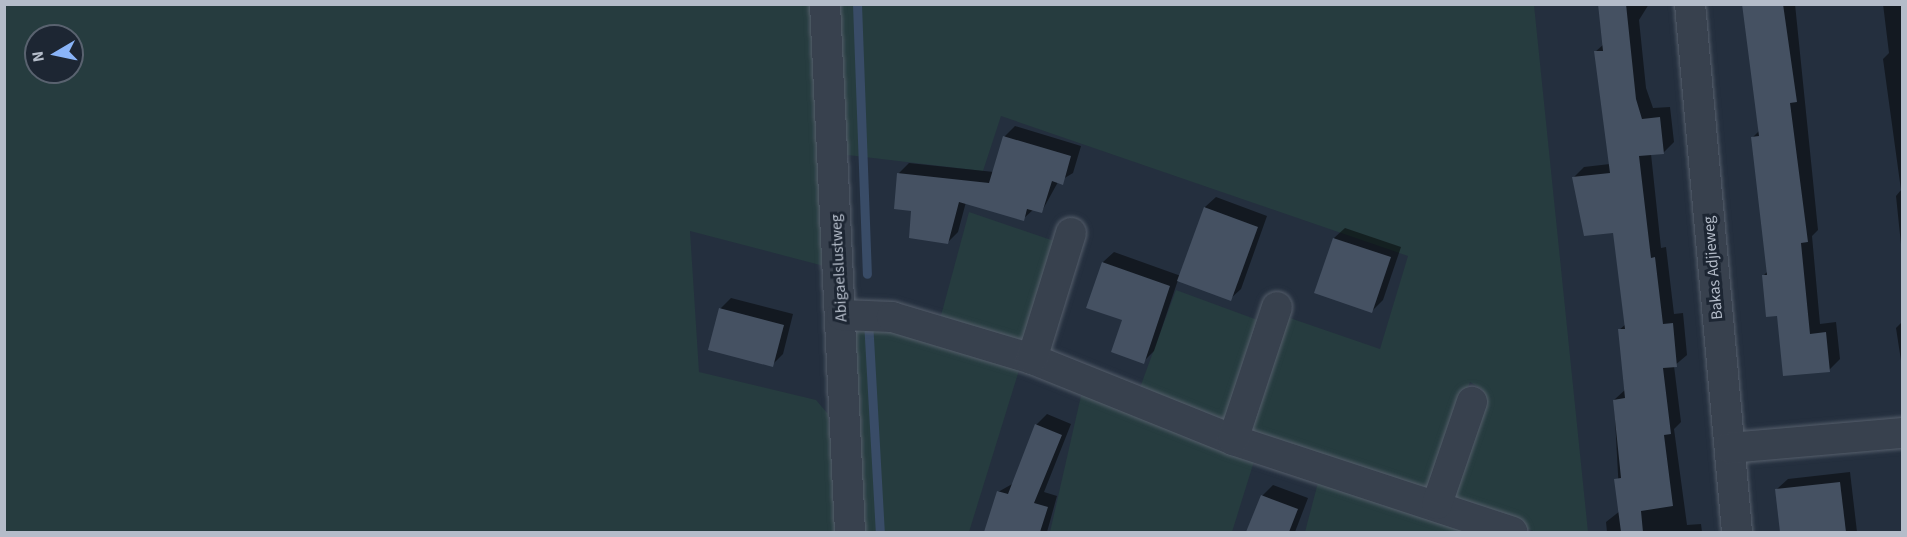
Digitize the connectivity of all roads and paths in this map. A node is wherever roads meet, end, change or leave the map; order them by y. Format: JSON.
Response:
{"nodes":[{"id":1,"x":825,"y":4,"type":"edge"},
{"id":2,"x":1690,"y":4,"type":"edge"},
{"id":3,"x":1071,"y":233,"type":"dead end"},
{"id":4,"x":1277,"y":307,"type":"dead end"},
{"id":5,"x":842,"y":315,"type":"junction"},
{"id":6,"x":1032,"y":359,"type":"junction"},
{"id":7,"x":1472,"y":402,"type":"dead end"},
{"id":8,"x":1902,"y":433,"type":"edge"},
{"id":9,"x":1233,"y":440,"type":"junction"},
{"id":10,"x":1730,"y":448,"type":"junction"},
{"id":11,"x":1437,"y":504,"type":"junction"},
{"id":12,"x":850,"y":532,"type":"edge"},
{"id":13,"x":1512,"y":532,"type":"edge"},
{"id":14,"x":1737,"y":532,"type":"edge"}],
"edges":[{"from":1,"to":5,"type":"street","name":"Abigaelslustweg"},
{"from":2,"to":10,"type":"street","name":"Bakas Adjieweg"},
{"from":3,"to":6,"type":"street"},
{"from":4,"to":9,"type":"street"},
{"from":5,"to":6,"type":"street"},
{"from":5,"to":12,"type":"street","name":"Abigaelslustweg"},
{"from":6,"to":9,"type":"street"},
{"from":7,"to":11,"type":"street"},
{"from":8,"to":10,"type":"street"},
{"from":9,"to":11,"type":"street"},
{"from":10,"to":14,"type":"street","name":"Bakas Adjieweg"},
{"from":11,"to":13,"type":"street"}]}
